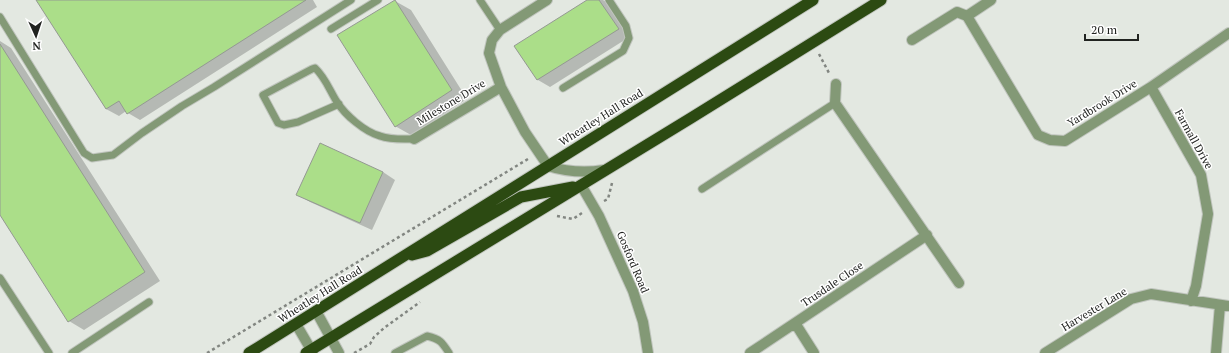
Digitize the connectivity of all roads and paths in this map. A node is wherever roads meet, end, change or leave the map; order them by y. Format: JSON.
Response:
{"nodes":[{"id":1,"x":351,"y":0,"type":"edge"},
{"id":2,"x":378,"y":0,"type":"edge"},
{"id":3,"x":480,"y":0,"type":"edge"},
{"id":4,"x":547,"y":0,"type":"edge"},
{"id":5,"x":609,"y":0,"type":"edge"},
{"id":6,"x":813,"y":0,"type":"edge"},
{"id":7,"x":881,"y":0,"type":"edge"},
{"id":8,"x":991,"y":0,"type":"edge"},
{"id":9,"x":967,"y":16,"type":"junction"},
{"id":10,"x":0,"y":17,"type":"edge"},
{"id":11,"x":331,"y":29,"type":"dead end"},
{"id":12,"x":500,"y":30,"type":"junction"},
{"id":13,"x":1229,"y":33,"type":"edge"},
{"id":14,"x":912,"y":40,"type":"dead end"},
{"id":15,"x":816,"y":49,"type":"dead end"},
{"id":16,"x":836,"y":84,"type":"joint"},
{"id":17,"x":502,"y":87,"type":"junction"},
{"id":18,"x":1151,"y":87,"type":"junction"},
{"id":19,"x":563,"y":88,"type":"dead end"},
{"id":20,"x":835,"y":103,"type":"junction"},
{"id":21,"x":339,"y":104,"type":"junction"},
{"id":22,"x":414,"y":139,"type":"joint"},
{"id":23,"x":538,"y":152,"type":"junction"},
{"id":24,"x":548,"y":166,"type":"junction"},
{"id":25,"x":606,"y":170,"type":"junction"},
{"id":26,"x":581,"y":185,"type":"junction"},
{"id":27,"x":702,"y":189,"type":"dead end"},
{"id":28,"x":927,"y":236,"type":"junction"},
{"id":29,"x":404,"y":257,"type":"junction"},
{"id":30,"x":0,"y":278,"type":"edge"},
{"id":31,"x":959,"y":283,"type":"dead end"},
{"id":32,"x":424,"y":299,"type":"dead end"},
{"id":33,"x":1192,"y":301,"type":"junction"},
{"id":34,"x":149,"y":302,"type":"dead end"},
{"id":35,"x":1224,"y":306,"type":"edge"},
{"id":36,"x":316,"y":311,"type":"junction"},
{"id":37,"x":795,"y":323,"type":"junction"},
{"id":38,"x":296,"y":324,"type":"junction"},
{"id":39,"x":331,"y":338,"type":"junction"},
{"id":40,"x":310,"y":352,"type":"edge"},
{"id":41,"x":49,"y":353,"type":"edge"},
{"id":42,"x":72,"y":353,"type":"edge"},
{"id":43,"x":207,"y":353,"type":"edge"},
{"id":44,"x":250,"y":353,"type":"edge"},
{"id":45,"x":339,"y":353,"type":"edge"},
{"id":46,"x":354,"y":353,"type":"edge"},
{"id":47,"x":395,"y":353,"type":"edge"},
{"id":48,"x":449,"y":353,"type":"edge"},
{"id":49,"x":648,"y":353,"type":"edge"},
{"id":50,"x":750,"y":353,"type":"edge"},
{"id":51,"x":814,"y":353,"type":"edge"},
{"id":52,"x":1045,"y":353,"type":"edge"},
{"id":53,"x":1216,"y":353,"type":"edge"}],
"edges":[{"from":1,"to":10,"type":"lane"},
{"from":2,"to":11,"type":"lane"},
{"from":3,"to":12,"type":"lane"},
{"from":4,"to":12,"type":"street","name":"Milestone Drive"},
{"from":5,"to":19,"type":"lane"},
{"from":6,"to":24,"type":"highway","name":"Wheatley Hall Road"},
{"from":7,"to":25,"type":"highway","name":"Wheatley Hall Road"},
{"from":8,"to":9,"type":"street"},
{"from":9,"to":14,"type":"street"},
{"from":9,"to":18,"type":"street","name":"Yardbrook Drive"},
{"from":12,"to":17,"type":"street","name":"Milestone Drive"},
{"from":13,"to":18,"type":"street","name":"Yardbrook Drive"},
{"from":15,"to":16,"type":"path"},
{"from":16,"to":20,"type":"street"},
{"from":17,"to":22,"type":"street","name":"Milestone Drive"},
{"from":17,"to":23,"type":"street","name":"Milestone Drive"},
{"from":18,"to":33,"type":"street","name":"Farmall Drive"},
{"from":20,"to":27,"type":"lane"},
{"from":20,"to":28,"type":"street"},
{"from":21,"to":21,"type":"lane"},
{"from":21,"to":22,"type":"lane"},
{"from":23,"to":24,"type":"street","name":"Milestone Drive"},
{"from":23,"to":43,"type":"path"},
{"from":24,"to":25,"type":"street"},
{"from":24,"to":29,"type":"highway","name":"Wheatley Hall Road"},
{"from":25,"to":26,"type":"highway","name":"Wheatley Hall Road"},
{"from":26,"to":29,"type":"highway","name":"Wheatley Hall Road"},
{"from":26,"to":39,"type":"highway","name":"Wheatley Hall Road"},
{"from":26,"to":49,"type":"street","name":"Gosford Road"},
{"from":28,"to":31,"type":"street"},
{"from":28,"to":37,"type":"street","name":"Trusdale Close"},
{"from":29,"to":36,"type":"highway","name":"Wheatley Hall Road"},
{"from":30,"to":41,"type":"lane"},
{"from":32,"to":46,"type":"path"},
{"from":33,"to":35,"type":"street","name":"Harvester Lane"},
{"from":33,"to":52,"type":"street","name":"Harvester Lane"},
{"from":34,"to":42,"type":"lane"},
{"from":35,"to":53,"type":"street"},
{"from":36,"to":38,"type":"highway","name":"Wheatley Hall Road"},
{"from":36,"to":39,"type":"street"},
{"from":37,"to":50,"type":"street","name":"Trusdale Close"},
{"from":37,"to":51,"type":"street"},
{"from":38,"to":40,"type":"street"},
{"from":38,"to":44,"type":"highway","name":"Wheatley Hall Road"},
{"from":39,"to":40,"type":"highway","name":"Wheatley Hall Road"},
{"from":39,"to":45,"type":"street"},
{"from":47,"to":48,"type":"lane"}]}
